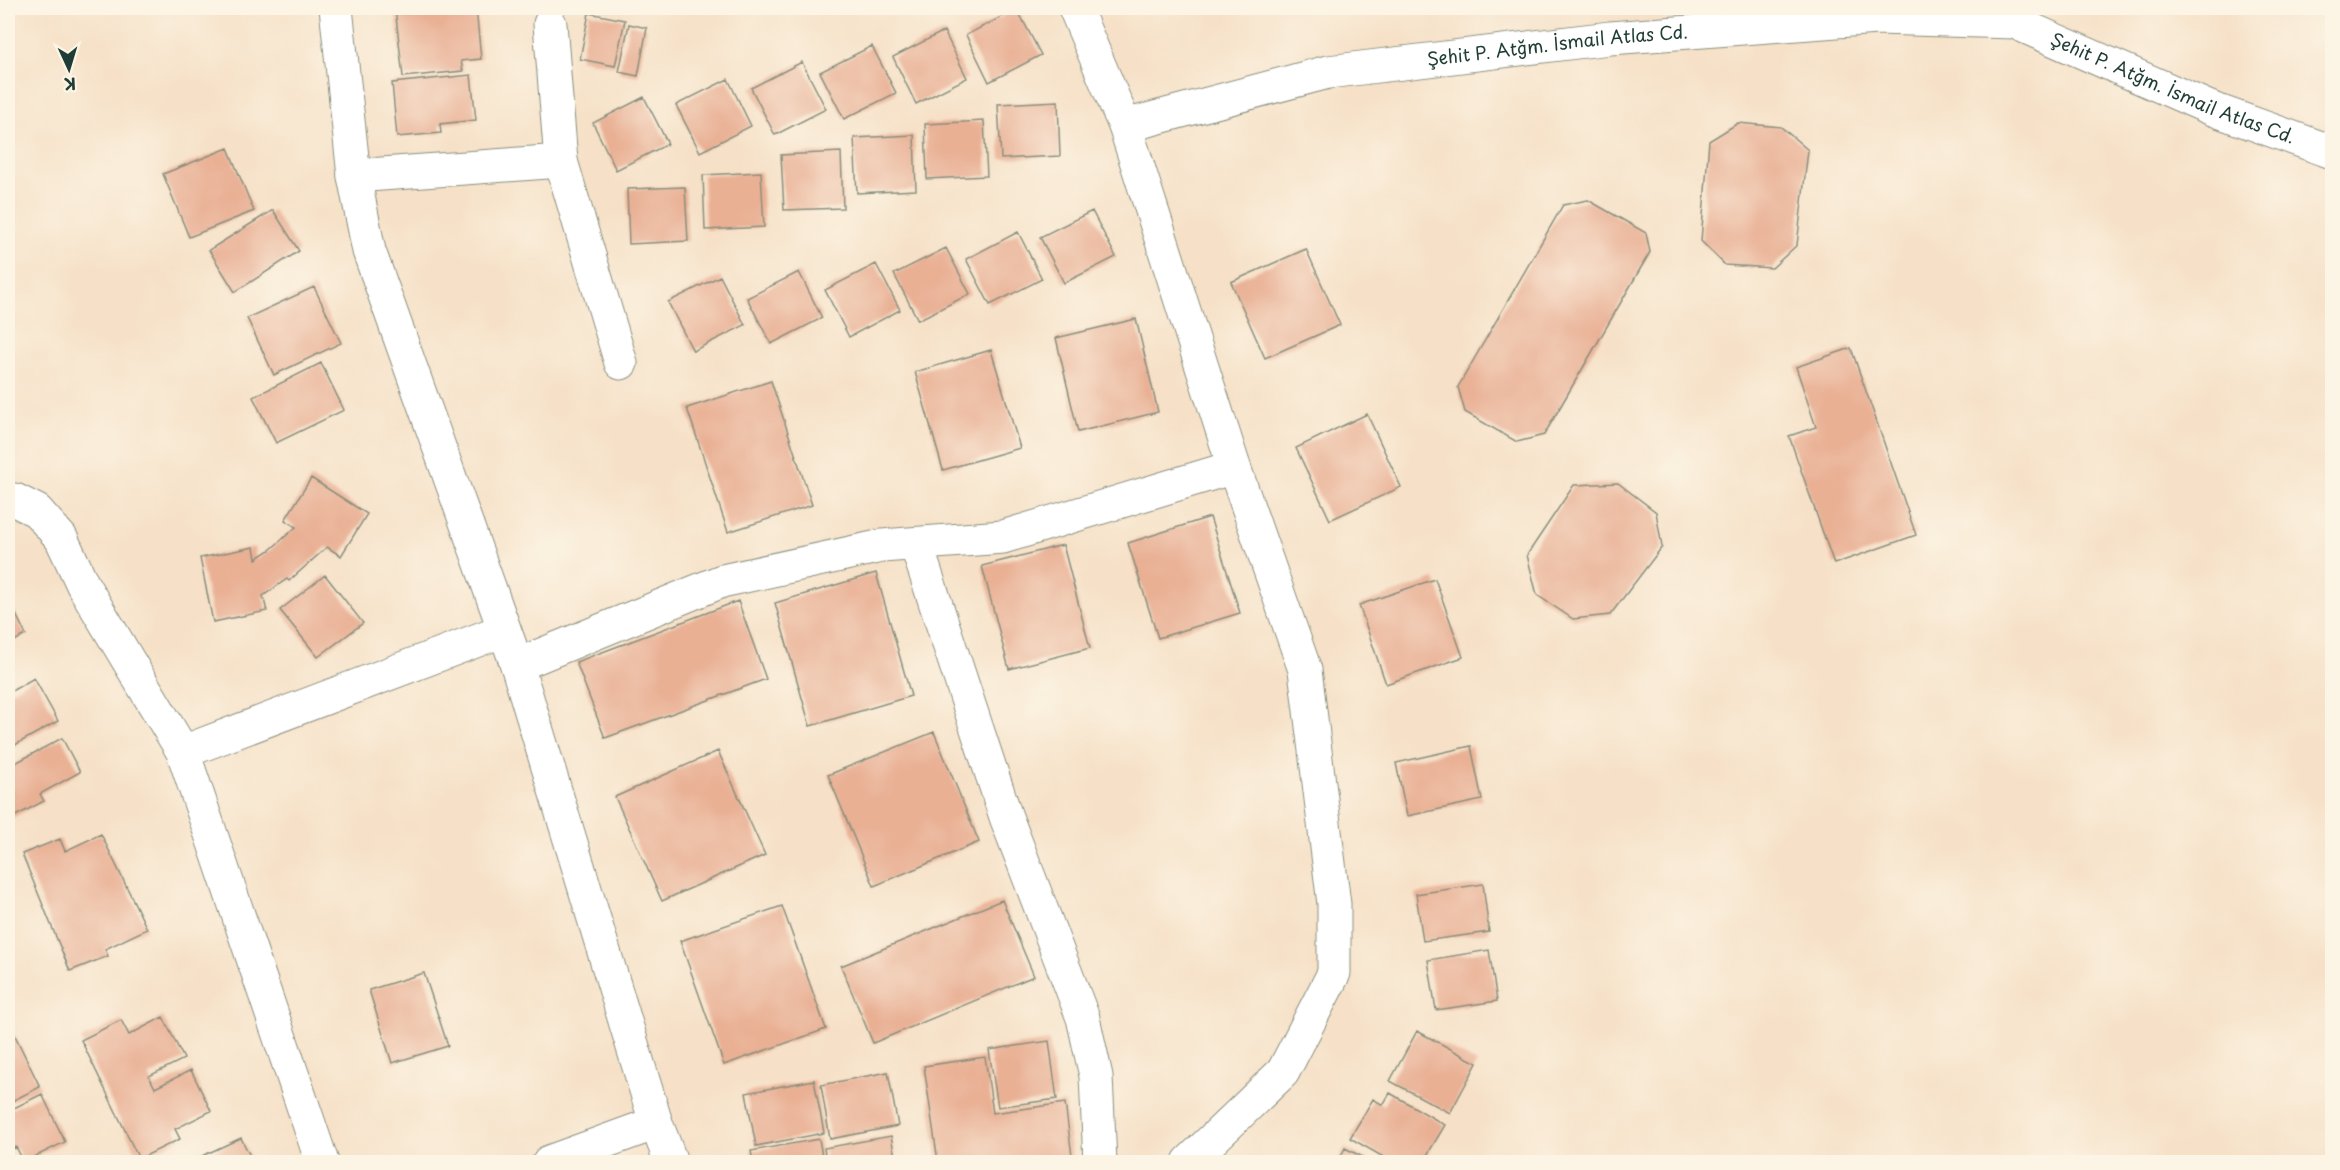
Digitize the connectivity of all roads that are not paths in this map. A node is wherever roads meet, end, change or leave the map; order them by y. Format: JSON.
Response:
{"nodes":[{"id":1,"x":336,"y":8,"type":"edge"},
{"id":2,"x":1075,"y":8,"type":"edge"},
{"id":3,"x":550,"y":24,"type":"dead end"},
{"id":4,"x":1125,"y":126,"type":"junction"},
{"id":5,"x":2332,"y":152,"type":"edge"},
{"id":6,"x":561,"y":161,"type":"junction"},
{"id":7,"x":354,"y":176,"type":"junction"},
{"id":8,"x":621,"y":363,"type":"dead end"},
{"id":9,"x":1234,"y":467,"type":"junction"},
{"id":10,"x":8,"y":500,"type":"edge"},
{"id":11,"x":916,"y":544,"type":"junction"},
{"id":12,"x":504,"y":630,"type":"junction"},
{"id":13,"x":517,"y":665,"type":"junction"},
{"id":14,"x":183,"y":753,"type":"junction"},
{"id":15,"x":656,"y":1123,"type":"junction"},
{"id":16,"x":322,"y":1162,"type":"edge"},
{"id":17,"x":549,"y":1162,"type":"edge"},
{"id":18,"x":671,"y":1162,"type":"edge"},
{"id":19,"x":1100,"y":1162,"type":"edge"},
{"id":20,"x":1189,"y":1162,"type":"edge"}],
"edges":[{"from":1,"to":7,"type":"street"},
{"from":2,"to":4,"type":"street"},
{"from":3,"to":6,"type":"street"},
{"from":4,"to":5,"type":"street","name":"Şehit P. Atğm. İsmail Atlas Cd."},
{"from":4,"to":9,"type":"street"},
{"from":6,"to":7,"type":"street"},
{"from":6,"to":8,"type":"street"},
{"from":7,"to":12,"type":"street"},
{"from":9,"to":11,"type":"street"},
{"from":9,"to":20,"type":"street"},
{"from":10,"to":14,"type":"street"},
{"from":11,"to":13,"type":"street"},
{"from":11,"to":19,"type":"street"},
{"from":12,"to":13,"type":"street"},
{"from":12,"to":14,"type":"street"},
{"from":13,"to":15,"type":"street"},
{"from":14,"to":16,"type":"street"},
{"from":15,"to":17,"type":"street"},
{"from":15,"to":18,"type":"street"}]}
